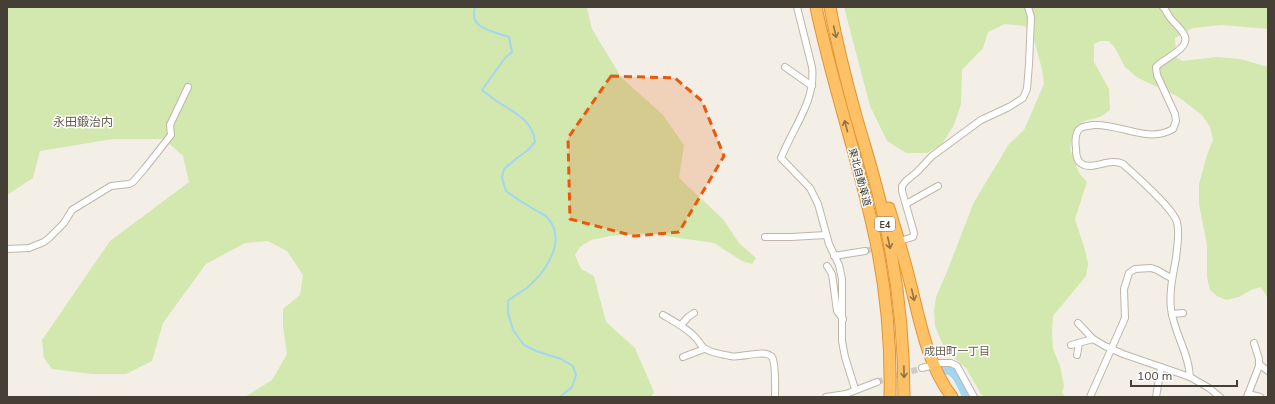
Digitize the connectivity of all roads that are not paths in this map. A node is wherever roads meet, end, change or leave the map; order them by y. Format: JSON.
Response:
{"nodes":[{"id":1,"x":797,"y":7,"type":"edge"},
{"id":2,"x":816,"y":7,"type":"edge"},
{"id":3,"x":830,"y":7,"type":"edge"},
{"id":4,"x":1028,"y":7,"type":"edge"},
{"id":5,"x":1163,"y":7,"type":"edge"},
{"id":6,"x":841,"y":56,"type":"junction"},
{"id":7,"x":785,"y":67,"type":"dead end"},
{"id":8,"x":812,"y":86,"type":"junction"},
{"id":9,"x":188,"y":87,"type":"dead end"},
{"id":10,"x":938,"y":186,"type":"dead end"},
{"id":11,"x":906,"y":204,"type":"junction"},
{"id":12,"x":826,"y":235,"type":"junction"},
{"id":13,"x":765,"y":237,"type":"dead end"},
{"id":14,"x":903,"y":240,"type":"dead end"},
{"id":15,"x":7,"y":249,"type":"edge"},
{"id":16,"x":865,"y":251,"type":"tunnel mouth"},
{"id":17,"x":834,"y":256,"type":"junction"},
{"id":18,"x":827,"y":266,"type":"dead end"},
{"id":19,"x":1172,"y":278,"type":"junction"},
{"id":20,"x":1183,"y":313,"type":"dead end"},
{"id":21,"x":694,"y":314,"type":"dead end"},
{"id":22,"x":886,"y":314,"type":"junction"},
{"id":23,"x":1172,"y":314,"type":"junction"},
{"id":24,"x":663,"y":316,"type":"dead end"},
{"id":25,"x":843,"y":319,"type":"junction"},
{"id":26,"x":1078,"y":323,"type":"dead end"},
{"id":27,"x":681,"y":325,"type":"junction"},
{"id":28,"x":1094,"y":339,"type":"junction"},
{"id":29,"x":1079,"y":343,"type":"junction"},
{"id":30,"x":1254,"y":343,"type":"dead end"},
{"id":31,"x":1070,"y":345,"type":"dead end"},
{"id":32,"x":704,"y":349,"type":"junction"},
{"id":33,"x":1112,"y":349,"type":"junction"},
{"id":34,"x":1077,"y":355,"type":"dead end"},
{"id":35,"x":684,"y":356,"type":"dead end"},
{"id":36,"x":939,"y":363,"type":"dead end"},
{"id":37,"x":1259,"y":364,"type":"junction"},
{"id":38,"x":930,"y":366,"type":"dead end"},
{"id":39,"x":1161,"y":367,"type":"junction"},
{"id":40,"x":922,"y":368,"type":"tunnel mouth"},
{"id":41,"x":1268,"y":370,"type":"edge"},
{"id":42,"x":1190,"y":376,"type":"junction"},
{"id":43,"x":877,"y":382,"type":"tunnel mouth"},
{"id":44,"x":855,"y":389,"type":"junction"},
{"id":45,"x":1247,"y":395,"type":"edge"},
{"id":46,"x":775,"y":397,"type":"edge"},
{"id":47,"x":826,"y":397,"type":"edge"},
{"id":48,"x":884,"y":397,"type":"edge"},
{"id":49,"x":890,"y":397,"type":"edge"},
{"id":50,"x":904,"y":397,"type":"edge"},
{"id":51,"x":952,"y":397,"type":"edge"},
{"id":52,"x":974,"y":397,"type":"edge"},
{"id":53,"x":1090,"y":397,"type":"edge"},
{"id":54,"x":1156,"y":397,"type":"edge"},
{"id":55,"x":1220,"y":397,"type":"edge"},
{"id":56,"x":1260,"y":397,"type":"edge"}],
"edges":[{"from":1,"to":8,"type":"street"},
{"from":22,"to":2,"type":"highway","name":"東北自動車道","number":"E4","one_way":true},
{"from":3,"to":6,"type":"highway","name":"東北自動車道","number":"E4","one_way":true},
{"from":4,"to":11,"type":"street"},
{"from":5,"to":19,"type":"street"},
{"from":6,"to":50,"type":"highway","name":"東北自動車道","number":"E4","one_way":true},
{"from":6,"to":51,"type":"highway","one_way":true},
{"from":7,"to":8,"type":"street"},
{"from":8,"to":12,"type":"street"},
{"from":9,"to":15,"type":"street"},
{"from":10,"to":11,"type":"street"},
{"from":11,"to":14,"type":"street"},
{"from":12,"to":13,"type":"street"},
{"from":12,"to":17,"type":"street"},
{"from":16,"to":17,"type":"street"},
{"from":17,"to":25,"type":"street"},
{"from":18,"to":25,"type":"street"},
{"from":19,"to":23,"type":"street"},
{"from":19,"to":33,"type":"street"},
{"from":20,"to":23,"type":"street"},
{"from":21,"to":27,"type":"street"},
{"from":22,"to":48,"type":"highway"},
{"from":22,"to":49,"type":"highway","name":"東北自動車道","number":"E4"},
{"from":23,"to":42,"type":"street"},
{"from":24,"to":27,"type":"street"},
{"from":25,"to":44,"type":"street"},
{"from":26,"to":28,"type":"street"},
{"from":27,"to":32,"type":"street"},
{"from":28,"to":29,"type":"street"},
{"from":28,"to":33,"type":"street"},
{"from":29,"to":31,"type":"street"},
{"from":29,"to":34,"type":"street"},
{"from":30,"to":37,"type":"street"},
{"from":32,"to":35,"type":"street"},
{"from":32,"to":46,"type":"street"},
{"from":33,"to":39,"type":"street"},
{"from":33,"to":53,"type":"street"},
{"from":36,"to":52,"type":"street"},
{"from":37,"to":41,"type":"street"},
{"from":37,"to":45,"type":"street"},
{"from":38,"to":40,"type":"street"},
{"from":39,"to":42,"type":"street"},
{"from":39,"to":54,"type":"street"},
{"from":42,"to":55,"type":"street"},
{"from":43,"to":44,"type":"street"},
{"from":44,"to":47,"type":"street"},
{"from":45,"to":56,"type":"street"}]}
